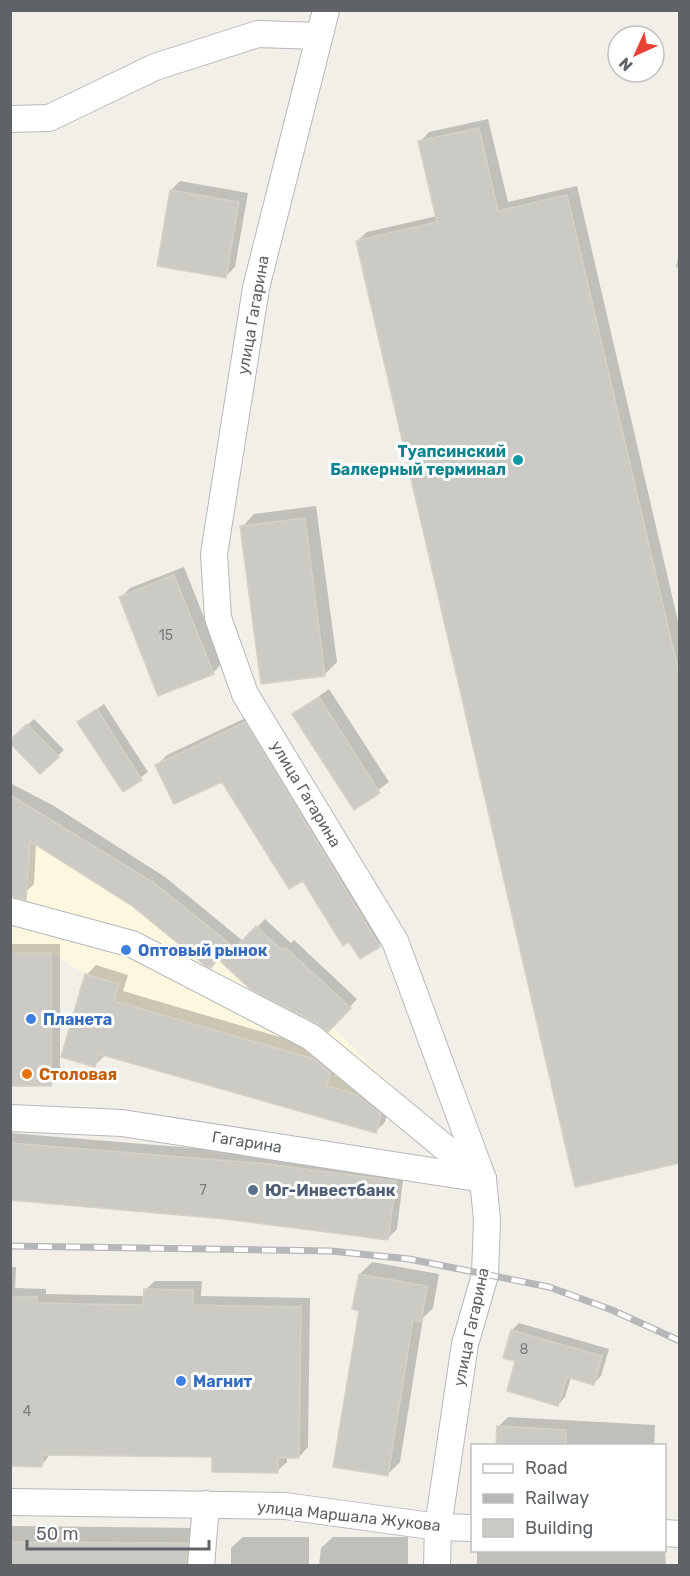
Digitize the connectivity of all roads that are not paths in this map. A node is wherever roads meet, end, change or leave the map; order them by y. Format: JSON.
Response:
{"nodes":[{"id":1,"x":326,"y":10,"type":"edge"},
{"id":2,"x":319,"y":36,"type":"junction"},
{"id":3,"x":10,"y":119,"type":"edge"},
{"id":4,"x":10,"y":911,"type":"edge"},
{"id":5,"x":10,"y":1118,"type":"edge"},
{"id":6,"x":483,"y":1179,"type":"junction"},
{"id":7,"x":10,"y":1502,"type":"edge"},
{"id":8,"x":206,"y":1504,"type":"junction"},
{"id":9,"x":438,"y":1527,"type":"junction"},
{"id":10,"x":471,"y":1528,"type":"edge"},
{"id":11,"x":201,"y":1566,"type":"edge"},
{"id":12,"x":437,"y":1566,"type":"edge"}],
"edges":[{"from":1,"to":2,"type":"street","name":"улица Гагарина"},
{"from":2,"to":3,"type":"street"},
{"from":2,"to":6,"type":"street","name":"улица Гагарина"},
{"from":4,"to":6,"type":"street"},
{"from":5,"to":6,"type":"street","name":"Гагарина"},
{"from":6,"to":9,"type":"street","name":"улица Гагарина"},
{"from":7,"to":8,"type":"street","name":"улица Маршала Жукова"},
{"from":8,"to":9,"type":"street","name":"улица Маршала Жукова"},
{"from":8,"to":11,"type":"street"},
{"from":9,"to":10,"type":"street","name":"улица Маршала Жукова"},
{"from":9,"to":12,"type":"street","name":"улица Гагарина"}]}
